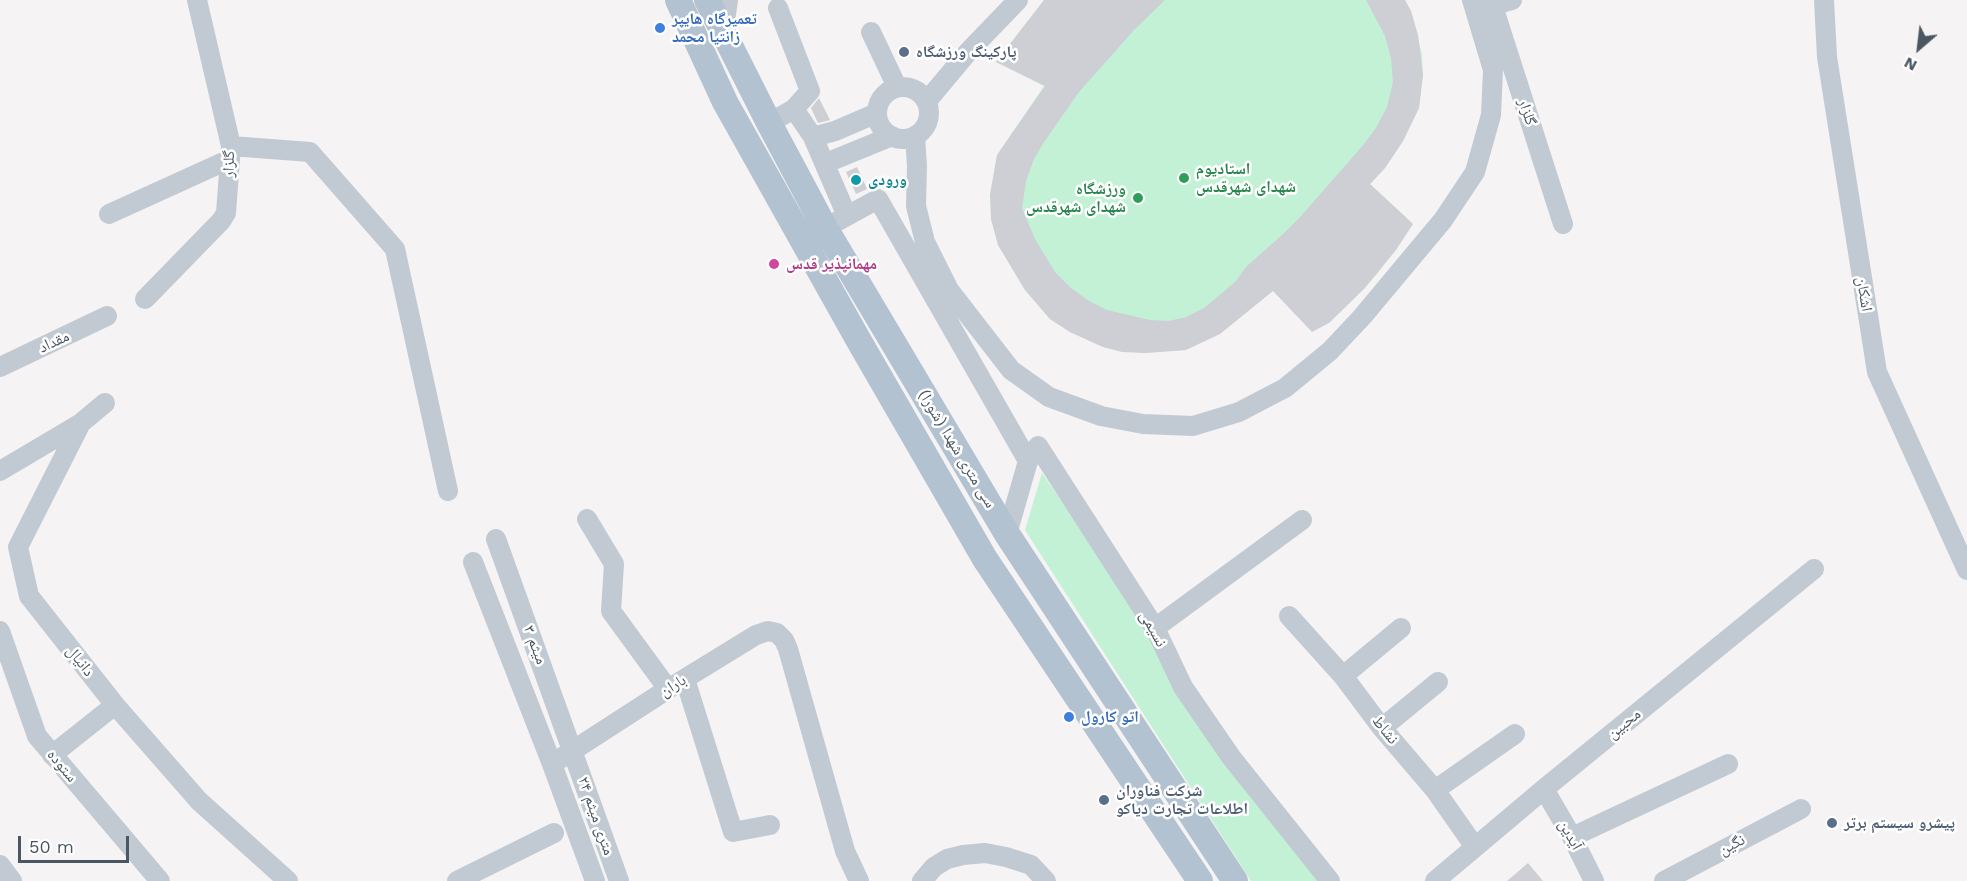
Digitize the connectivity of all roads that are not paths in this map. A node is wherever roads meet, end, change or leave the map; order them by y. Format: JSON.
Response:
{"nodes":[{"id":1,"x":198,"y":0,"type":"edge"},
{"id":2,"x":678,"y":0,"type":"edge"},
{"id":3,"x":707,"y":0,"type":"edge"},
{"id":4,"x":728,"y":0,"type":"edge"},
{"id":5,"x":1018,"y":0,"type":"edge"},
{"id":6,"x":1472,"y":0,"type":"edge"},
{"id":7,"x":1824,"y":0,"type":"edge"},
{"id":8,"x":1498,"y":2,"type":"edge"},
{"id":9,"x":778,"y":8,"type":"dead end"},
{"id":10,"x":872,"y":32,"type":"dead end"},
{"id":11,"x":723,"y":35,"type":"junction"},
{"id":12,"x":897,"y":87,"type":"junction"},
{"id":13,"x":927,"y":101,"type":"junction"},
{"id":14,"x":794,"y":109,"type":"junction"},
{"id":15,"x":877,"y":113,"type":"junction"},
{"id":16,"x":769,"y":123,"type":"junction"},
{"id":17,"x":892,"y":136,"type":"junction"},
{"id":18,"x":915,"y":136,"type":"junction"},
{"id":19,"x":813,"y":137,"type":"junction"},
{"id":20,"x":230,"y":153,"type":"junction"},
{"id":21,"x":826,"y":163,"type":"junction"},
{"id":22,"x":109,"y":213,"type":"dead end"},
{"id":23,"x":848,"y":216,"type":"junction"},
{"id":24,"x":1563,"y":224,"type":"dead end"},
{"id":25,"x":825,"y":228,"type":"junction"},
{"id":26,"x":145,"y":298,"type":"dead end"},
{"id":27,"x":107,"y":316,"type":"dead end"},
{"id":28,"x":0,"y":367,"type":"edge"},
{"id":29,"x":105,"y":403,"type":"dead end"},
{"id":30,"x":81,"y":423,"type":"junction"},
{"id":31,"x":1028,"y":461,"type":"junction"},
{"id":32,"x":0,"y":471,"type":"edge"},
{"id":33,"x":448,"y":491,"type":"dead end"},
{"id":34,"x":586,"y":519,"type":"dead end"},
{"id":35,"x":1302,"y":520,"type":"dead end"},
{"id":36,"x":1007,"y":534,"type":"junction"},
{"id":37,"x":496,"y":539,"type":"dead end"},
{"id":38,"x":985,"y":559,"type":"junction"},
{"id":39,"x":473,"y":562,"type":"dead end"},
{"id":40,"x":1814,"y":569,"type":"dead end"},
{"id":41,"x":1967,"y":570,"type":"edge"},
{"id":42,"x":1289,"y":616,"type":"dead end"},
{"id":43,"x":1155,"y":628,"type":"junction"},
{"id":44,"x":1401,"y":628,"type":"dead end"},
{"id":45,"x":0,"y":631,"type":"edge"},
{"id":46,"x":1343,"y":676,"type":"junction"},
{"id":47,"x":1438,"y":682,"type":"dead end"},
{"id":48,"x":676,"y":684,"type":"junction"},
{"id":49,"x":115,"y":705,"type":"junction"},
{"id":50,"x":1382,"y":728,"type":"junction"},
{"id":51,"x":1515,"y":734,"type":"dead end"},
{"id":52,"x":573,"y":751,"type":"junction"},
{"id":53,"x":52,"y":754,"type":"junction"},
{"id":54,"x":552,"y":764,"type":"junction"},
{"id":55,"x":1728,"y":764,"type":"dead end"},
{"id":56,"x":1544,"y":789,"type":"junction"},
{"id":57,"x":1435,"y":790,"type":"junction"},
{"id":58,"x":1801,"y":809,"type":"dead end"},
{"id":59,"x":770,"y":825,"type":"dead end"},
{"id":60,"x":554,"y":833,"type":"dead end"},
{"id":61,"x":1572,"y":837,"type":"junction"},
{"id":62,"x":1475,"y":847,"type":"junction"},
{"id":63,"x":0,"y":865,"type":"edge"},
{"id":64,"x":12,"y":881,"type":"edge"},
{"id":65,"x":160,"y":881,"type":"edge"},
{"id":66,"x":288,"y":881,"type":"edge"},
{"id":67,"x":457,"y":881,"type":"edge"},
{"id":68,"x":594,"y":881,"type":"edge"},
{"id":69,"x":619,"y":881,"type":"edge"},
{"id":70,"x":859,"y":881,"type":"edge"},
{"id":71,"x":922,"y":881,"type":"edge"},
{"id":72,"x":1046,"y":881,"type":"edge"},
{"id":73,"x":1200,"y":881,"type":"edge"},
{"id":74,"x":1235,"y":881,"type":"edge"},
{"id":75,"x":1330,"y":881,"type":"edge"},
{"id":76,"x":1435,"y":881,"type":"edge"},
{"id":77,"x":1594,"y":881,"type":"edge"},
{"id":78,"x":1664,"y":881,"type":"edge"}],
"edges":[{"from":1,"to":20,"type":"street","name":"گلزار"},
{"from":2,"to":38,"type":"main road","name":"سی متری شهدا (شورا)"},
{"from":3,"to":11,"type":"main road","name":"سی متری شهدا (شورا)"},
{"from":4,"to":11,"type":"street"},
{"from":5,"to":13,"type":"street"},
{"from":6,"to":18,"type":"street"},
{"from":7,"to":41,"type":"street","name":"اشکان"},
{"from":8,"to":24,"type":"street","name":"گلزار"},
{"from":9,"to":14,"type":"street"},
{"from":10,"to":12,"type":"street"},
{"from":11,"to":16,"type":"main road","name":"سی متری شهدا (شورا)"},
{"from":12,"to":13,"type":"street"},
{"from":12,"to":15,"type":"street"},
{"from":13,"to":18,"type":"street"},
{"from":14,"to":16,"type":"street"},
{"from":14,"to":19,"type":"street"},
{"from":15,"to":17,"type":"street"},
{"from":15,"to":19,"type":"street"},
{"from":16,"to":25,"type":"main road","name":"سی متری شهدا (شورا)"},
{"from":17,"to":18,"type":"street"},
{"from":17,"to":21,"type":"street"},
{"from":19,"to":21,"type":"street"},
{"from":20,"to":22,"type":"street"},
{"from":20,"to":26,"type":"street","name":"گلزار"},
{"from":20,"to":33,"type":"street"},
{"from":21,"to":23,"type":"street"},
{"from":23,"to":25,"type":"street"},
{"from":23,"to":31,"type":"street"},
{"from":25,"to":36,"type":"main road","name":"سی متری شهدا (شورا)"},
{"from":27,"to":28,"type":"street","name":"مقداد"},
{"from":29,"to":30,"type":"street","name":"دانیال"},
{"from":30,"to":32,"type":"street"},
{"from":30,"to":49,"type":"street","name":"دانیال"},
{"from":31,"to":36,"type":"street"},
{"from":31,"to":43,"type":"street","name":"نسیمی"},
{"from":34,"to":48,"type":"street"},
{"from":35,"to":43,"type":"street"},
{"from":36,"to":38,"type":"main road"},
{"from":36,"to":74,"type":"main road","name":"سی متری شهدا (شورا)"},
{"from":37,"to":52,"type":"street","name":"میثم ۳"},
{"from":38,"to":73,"type":"main road","name":"سی متری شهدا (شورا)"},
{"from":39,"to":54,"type":"street","name":"میثم ۳"},
{"from":40,"to":56,"type":"street","name":"محبین"},
{"from":42,"to":46,"type":"street","name":"نشاط"},
{"from":43,"to":75,"type":"street","name":"نسیمی"},
{"from":44,"to":46,"type":"street"},
{"from":45,"to":53,"type":"street","name":"ستوده"},
{"from":46,"to":50,"type":"street","name":"نشاط"},
{"from":47,"to":50,"type":"street"},
{"from":48,"to":52,"type":"street","name":"باران"},
{"from":48,"to":59,"type":"street"},
{"from":48,"to":70,"type":"street","name":"باران"},
{"from":49,"to":53,"type":"street"},
{"from":49,"to":66,"type":"street","name":"دانیال"},
{"from":50,"to":57,"type":"street","name":"نشاط"},
{"from":51,"to":57,"type":"street"},
{"from":52,"to":54,"type":"street","name":"باران"},
{"from":52,"to":69,"type":"street","name":"۲۴ متری میثم"},
{"from":53,"to":65,"type":"street","name":"ستوده"},
{"from":54,"to":68,"type":"street","name":"۲۴ متری میثم"},
{"from":55,"to":61,"type":"street"},
{"from":56,"to":61,"type":"street","name":"آیدین"},
{"from":56,"to":62,"type":"street","name":"محبین"},
{"from":57,"to":62,"type":"street","name":"نشاط"},
{"from":58,"to":78,"type":"street","name":"نگین"},
{"from":60,"to":67,"type":"street"},
{"from":61,"to":77,"type":"street","name":"آیدین"},
{"from":62,"to":76,"type":"street","name":"محبین"},
{"from":63,"to":64,"type":"street"},
{"from":71,"to":72,"type":"street"}]}
